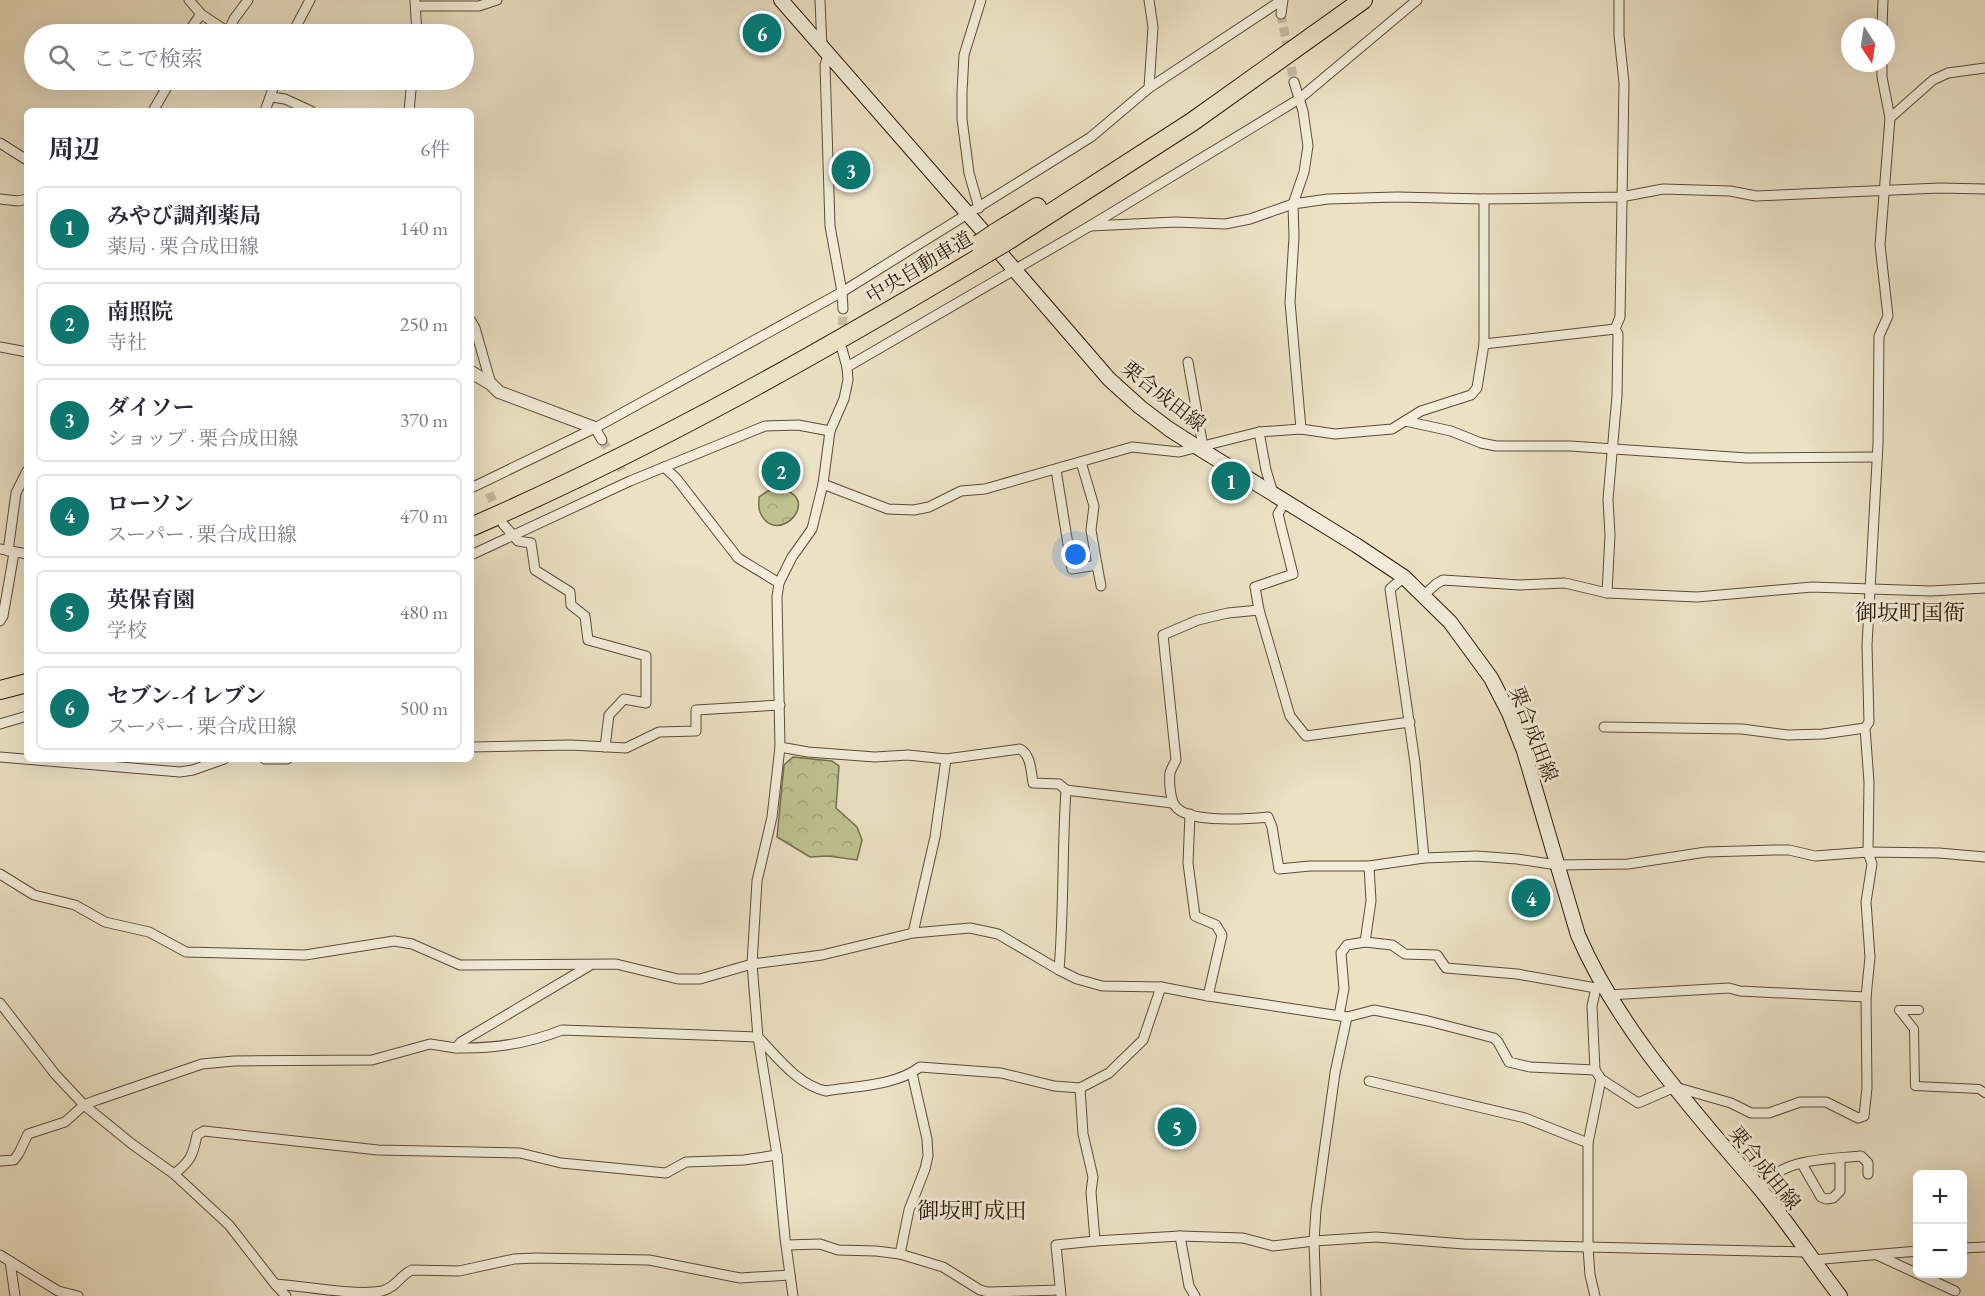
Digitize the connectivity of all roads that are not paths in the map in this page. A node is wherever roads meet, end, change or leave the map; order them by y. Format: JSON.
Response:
{"nodes":[{"id":1,"x":189,"y":0,"type":"edge"},
{"id":2,"x":248,"y":0,"type":"edge"},
{"id":3,"x":310,"y":0,"type":"edge"},
{"id":4,"x":498,"y":0,"type":"edge"},
{"id":5,"x":781,"y":0,"type":"edge"},
{"id":6,"x":820,"y":0,"type":"edge"},
{"id":7,"x":981,"y":0,"type":"edge"},
{"id":8,"x":1149,"y":0,"type":"edge"},
{"id":9,"x":1283,"y":0,"type":"edge"},
{"id":10,"x":1344,"y":0,"type":"edge"},
{"id":11,"x":1363,"y":0,"type":"edge"},
{"id":12,"x":1417,"y":0,"type":"edge"},
{"id":13,"x":1619,"y":0,"type":"edge"},
{"id":14,"x":1883,"y":0,"type":"edge"},
{"id":15,"x":415,"y":3,"type":"edge"},
{"id":16,"x":201,"y":14,"type":"junction"},
{"id":17,"x":1281,"y":14,"type":"tunnel mouth"},
{"id":18,"x":1882,"y":18,"type":"edge"},
{"id":19,"x":194,"y":24,"type":"edge"},
{"id":20,"x":216,"y":24,"type":"edge"},
{"id":21,"x":232,"y":24,"type":"edge"},
{"id":22,"x":297,"y":24,"type":"edge"},
{"id":23,"x":416,"y":24,"type":"edge"},
{"id":24,"x":825,"y":51,"type":"junction"},
{"id":25,"x":1985,"y":68,"type":"edge"},
{"id":26,"x":1882,"y":72,"type":"edge"},
{"id":27,"x":1294,"y":82,"type":"tunnel mouth"},
{"id":28,"x":1149,"y":88,"type":"junction"},
{"id":29,"x":165,"y":90,"type":"edge"},
{"id":30,"x":273,"y":90,"type":"edge"},
{"id":31,"x":411,"y":90,"type":"edge"},
{"id":32,"x":271,"y":97,"type":"junction"},
{"id":33,"x":1299,"y":99,"type":"junction"},
{"id":34,"x":155,"y":108,"type":"edge"},
{"id":35,"x":266,"y":108,"type":"edge"},
{"id":36,"x":304,"y":108,"type":"edge"},
{"id":37,"x":409,"y":108,"type":"edge"},
{"id":38,"x":1890,"y":118,"type":"junction"},
{"id":39,"x":0,"y":143,"type":"edge"},
{"id":40,"x":24,"y":158,"type":"edge"},
{"id":41,"x":1985,"y":189,"type":"edge"},
{"id":42,"x":1884,"y":190,"type":"junction"},
{"id":43,"x":1621,"y":197,"type":"junction"},
{"id":44,"x":0,"y":199,"type":"edge"},
{"id":45,"x":1484,"y":199,"type":"junction"},
{"id":46,"x":24,"y":200,"type":"edge"},
{"id":47,"x":1293,"y":204,"type":"junction"},
{"id":48,"x":973,"y":211,"type":"junction"},
{"id":49,"x":1090,"y":226,"type":"junction"},
{"id":50,"x":991,"y":243,"type":"junction"},
{"id":51,"x":1014,"y":269,"type":"junction"},
{"id":52,"x":842,"y":292,"type":"junction"},
{"id":53,"x":843,"y":309,"type":"tunnel mouth"},
{"id":54,"x":474,"y":326,"type":"edge"},
{"id":55,"x":1615,"y":329,"type":"junction"},
{"id":56,"x":1484,"y":344,"type":"junction"},
{"id":57,"x":0,"y":347,"type":"edge"},
{"id":58,"x":842,"y":349,"type":"tunnel mouth"},
{"id":59,"x":24,"y":351,"type":"edge"},
{"id":60,"x":1188,"y":362,"type":"dead end"},
{"id":61,"x":847,"y":367,"type":"junction"},
{"id":62,"x":474,"y":374,"type":"edge"},
{"id":63,"x":491,"y":384,"type":"junction"},
{"id":64,"x":1405,"y":421,"type":"junction"},
{"id":65,"x":595,"y":428,"type":"junction"},
{"id":66,"x":1301,"y":429,"type":"junction"},
{"id":67,"x":830,"y":431,"type":"junction"},
{"id":68,"x":1259,"y":432,"type":"junction"},
{"id":69,"x":602,"y":440,"type":"tunnel mouth"},
{"id":70,"x":1200,"y":447,"type":"junction"},
{"id":71,"x":1612,"y":449,"type":"junction"},
{"id":72,"x":1876,"y":457,"type":"junction"},
{"id":73,"x":1081,"y":462,"type":"junction"},
{"id":74,"x":664,"y":466,"type":"junction"},
{"id":75,"x":1056,"y":470,"type":"junction"},
{"id":76,"x":623,"y":472,"type":"tunnel mouth"},
{"id":77,"x":24,"y":477,"type":"edge"},
{"id":78,"x":630,"y":481,"type":"junction"},
{"id":79,"x":484,"y":483,"type":"junction"},
{"id":80,"x":823,"y":484,"type":"junction"},
{"id":81,"x":474,"y":487,"type":"edge"},
{"id":82,"x":489,"y":493,"type":"tunnel mouth"},
{"id":83,"x":1280,"y":499,"type":"junction"},
{"id":84,"x":474,"y":513,"type":"edge"},
{"id":85,"x":503,"y":524,"type":"tunnel mouth"},
{"id":86,"x":474,"y":525,"type":"edge"},
{"id":87,"x":513,"y":537,"type":"junction"},
{"id":88,"x":8,"y":551,"type":"edge"},
{"id":89,"x":24,"y":554,"type":"edge"},
{"id":90,"x":474,"y":554,"type":"edge"},
{"id":91,"x":1097,"y":565,"type":"junction"},
{"id":92,"x":1404,"y":577,"type":"junction"},
{"id":93,"x":779,"y":583,"type":"junction"},
{"id":94,"x":1101,"y":586,"type":"dead end"},
{"id":95,"x":1869,"y":588,"type":"junction"},
{"id":96,"x":1985,"y":588,"type":"edge"},
{"id":97,"x":1608,"y":593,"type":"junction"},
{"id":98,"x":1424,"y":595,"type":"junction"},
{"id":99,"x":1259,"y":610,"type":"junction"},
{"id":100,"x":0,"y":621,"type":"edge"},
{"id":101,"x":24,"y":672,"type":"edge"},
{"id":102,"x":0,"y":678,"type":"edge"},
{"id":103,"x":24,"y":684,"type":"edge"},
{"id":104,"x":0,"y":690,"type":"edge"},
{"id":105,"x":780,"y":705,"type":"junction"},
{"id":106,"x":24,"y":717,"type":"edge"},
{"id":107,"x":1410,"y":722,"type":"junction"},
{"id":108,"x":0,"y":724,"type":"edge"},
{"id":109,"x":1604,"y":727,"type":"dead end"},
{"id":110,"x":1865,"y":728,"type":"junction"},
{"id":111,"x":474,"y":747,"type":"edge"},
{"id":112,"x":606,"y":747,"type":"junction"},
{"id":113,"x":780,"y":747,"type":"junction"},
{"id":114,"x":0,"y":757,"type":"edge"},
{"id":115,"x":24,"y":759,"type":"edge"},
{"id":116,"x":946,"y":759,"type":"junction"},
{"id":117,"x":60,"y":762,"type":"edge"},
{"id":118,"x":216,"y":762,"type":"edge"},
{"id":119,"x":1066,"y":790,"type":"junction"},
{"id":120,"x":1172,"y":803,"type":"junction"},
{"id":121,"x":1190,"y":814,"type":"junction"},
{"id":122,"x":1868,"y":852,"type":"junction"},
{"id":123,"x":1985,"y":857,"type":"edge"},
{"id":124,"x":1424,"y":858,"type":"junction"},
{"id":125,"x":1557,"y":865,"type":"junction"},
{"id":126,"x":1369,"y":866,"type":"junction"},
{"id":127,"x":0,"y":874,"type":"edge"},
{"id":128,"x":913,"y":933,"type":"junction"},
{"id":129,"x":1365,"y":942,"type":"junction"},
{"id":130,"x":752,"y":964,"type":"junction"},
{"id":131,"x":591,"y":965,"type":"junction"},
{"id":132,"x":1059,"y":970,"type":"junction"},
{"id":133,"x":1161,"y":987,"type":"junction"},
{"id":134,"x":1603,"y":990,"type":"junction"},
{"id":135,"x":1208,"y":996,"type":"junction"},
{"id":136,"x":1866,"y":997,"type":"junction"},
{"id":137,"x":0,"y":1003,"type":"edge"},
{"id":138,"x":1919,"y":1010,"type":"dead end"},
{"id":139,"x":1343,"y":1016,"type":"junction"},
{"id":140,"x":758,"y":1037,"type":"junction"},
{"id":141,"x":456,"y":1048,"type":"junction"},
{"id":142,"x":912,"y":1072,"type":"junction"},
{"id":143,"x":1598,"y":1075,"type":"junction"},
{"id":144,"x":1369,"y":1081,"type":"dead end"},
{"id":145,"x":1675,"y":1087,"type":"junction"},
{"id":146,"x":1080,"y":1089,"type":"junction"},
{"id":147,"x":1985,"y":1093,"type":"edge"},
{"id":148,"x":84,"y":1105,"type":"junction"},
{"id":149,"x":1588,"y":1143,"type":"junction"},
{"id":150,"x":777,"y":1155,"type":"junction"},
{"id":151,"x":1840,"y":1159,"type":"junction"},
{"id":152,"x":0,"y":1161,"type":"edge"},
{"id":153,"x":1802,"y":1164,"type":"junction"},
{"id":154,"x":174,"y":1174,"type":"junction"},
{"id":155,"x":1868,"y":1174,"type":"dead end"},
{"id":156,"x":1761,"y":1191,"type":"junction"},
{"id":157,"x":1180,"y":1236,"type":"junction"},
{"id":158,"x":1095,"y":1241,"type":"junction"},
{"id":159,"x":1314,"y":1241,"type":"junction"},
{"id":160,"x":787,"y":1245,"type":"junction"},
{"id":161,"x":1985,"y":1247,"type":"edge"},
{"id":162,"x":1588,"y":1248,"type":"junction"},
{"id":163,"x":1967,"y":1248,"type":"edge"},
{"id":164,"x":1913,"y":1251,"type":"edge"},
{"id":165,"x":900,"y":1254,"type":"junction"},
{"id":166,"x":1875,"y":1254,"type":"junction"},
{"id":167,"x":0,"y":1255,"type":"edge"},
{"id":168,"x":1809,"y":1256,"type":"junction"},
{"id":169,"x":10,"y":1261,"type":"junction"},
{"id":170,"x":790,"y":1275,"type":"junction"},
{"id":171,"x":274,"y":1284,"type":"junction"},
{"id":172,"x":1955,"y":1291,"type":"dead end"},
{"id":173,"x":979,"y":1293,"type":"edge"},
{"id":174,"x":1060,"y":1293,"type":"edge"},
{"id":175,"x":15,"y":1296,"type":"edge"},
{"id":176,"x":78,"y":1296,"type":"edge"},
{"id":177,"x":281,"y":1296,"type":"edge"},
{"id":178,"x":286,"y":1296,"type":"edge"},
{"id":179,"x":793,"y":1296,"type":"edge"},
{"id":180,"x":1195,"y":1296,"type":"edge"},
{"id":181,"x":1316,"y":1296,"type":"edge"},
{"id":182,"x":1595,"y":1296,"type":"edge"},
{"id":183,"x":1840,"y":1296,"type":"edge"}],
"edges":[{"from":1,"to":16,"type":"street"},
{"from":2,"to":21,"type":"street"},
{"from":3,"to":22,"type":"street"},
{"from":4,"to":15,"type":"street"},
{"from":5,"to":24,"type":"main road","name":"栗合成田線"},
{"from":6,"to":24,"type":"street"},
{"from":7,"to":48,"type":"street"},
{"from":8,"to":28,"type":"street"},
{"from":9,"to":17,"type":"street"},
{"from":9,"to":28,"type":"street"},
{"from":10,"to":50,"type":"highway","name":"中央自動車道"},
{"from":11,"to":50,"type":"highway","name":"中央自動車道"},
{"from":12,"to":33,"type":"street"},
{"from":13,"to":43,"type":"street"},
{"from":14,"to":18,"type":"street"},
{"from":15,"to":23,"type":"street"},
{"from":16,"to":19,"type":"street"},
{"from":16,"to":20,"type":"street"},
{"from":24,"to":48,"type":"main road","name":"栗合成田線"},
{"from":24,"to":52,"type":"street"},
{"from":25,"to":38,"type":"street"},
{"from":26,"to":38,"type":"street"},
{"from":27,"to":33,"type":"street"},
{"from":28,"to":48,"type":"street"},
{"from":29,"to":34,"type":"street"},
{"from":30,"to":32,"type":"street"},
{"from":31,"to":37,"type":"street"},
{"from":32,"to":35,"type":"street"},
{"from":32,"to":36,"type":"street"},
{"from":33,"to":47,"type":"street"},
{"from":33,"to":49,"type":"street"},
{"from":38,"to":42,"type":"street"},
{"from":39,"to":40,"type":"street"},
{"from":41,"to":42,"type":"street"},
{"from":42,"to":43,"type":"street"},
{"from":42,"to":72,"type":"street"},
{"from":43,"to":45,"type":"street"},
{"from":43,"to":55,"type":"street"},
{"from":44,"to":46,"type":"street"},
{"from":45,"to":47,"type":"street"},
{"from":45,"to":56,"type":"street"},
{"from":47,"to":49,"type":"street"},
{"from":47,"to":66,"type":"street"},
{"from":48,"to":50,"type":"main road","name":"栗合成田線"},
{"from":48,"to":52,"type":"street"},
{"from":49,"to":51,"type":"street"},
{"from":50,"to":51,"type":"main road","name":"栗合成田線"},
{"from":50,"to":84,"type":"highway","name":"中央自動車道"},
{"from":50,"to":86,"type":"highway","name":"中央自動車道"},
{"from":51,"to":61,"type":"street"},
{"from":51,"to":70,"type":"main road","name":"栗合成田線"},
{"from":52,"to":53,"type":"street"},
{"from":52,"to":65,"type":"street"},
{"from":54,"to":63,"type":"street"},
{"from":55,"to":56,"type":"street"},
{"from":55,"to":71,"type":"street"},
{"from":56,"to":64,"type":"street"},
{"from":57,"to":59,"type":"street"},
{"from":58,"to":61,"type":"street"},
{"from":60,"to":70,"type":"street"},
{"from":61,"to":67,"type":"street"},
{"from":62,"to":63,"type":"street"},
{"from":63,"to":65,"type":"street"},
{"from":64,"to":66,"type":"street"},
{"from":64,"to":71,"type":"street"},
{"from":65,"to":69,"type":"street"},
{"from":65,"to":79,"type":"street"},
{"from":66,"to":68,"type":"street"},
{"from":67,"to":74,"type":"street"},
{"from":67,"to":80,"type":"street"},
{"from":68,"to":70,"type":"street"},
{"from":68,"to":83,"type":"street"},
{"from":70,"to":73,"type":"street"},
{"from":70,"to":83,"type":"main road","name":"栗合成田線"},
{"from":71,"to":72,"type":"street"},
{"from":71,"to":97,"type":"street"},
{"from":72,"to":95,"type":"street"},
{"from":73,"to":75,"type":"street"},
{"from":73,"to":91,"type":"street"},
{"from":74,"to":78,"type":"street"},
{"from":74,"to":93,"type":"street"},
{"from":75,"to":80,"type":"street"},
{"from":75,"to":91,"type":"street"},
{"from":76,"to":78,"type":"street"},
{"from":77,"to":88,"type":"street"},
{"from":78,"to":87,"type":"street"},
{"from":79,"to":81,"type":"street"},
{"from":79,"to":82,"type":"street"},
{"from":80,"to":93,"type":"street"},
{"from":83,"to":92,"type":"main road","name":"栗合成田線"},
{"from":83,"to":99,"type":"street"},
{"from":85,"to":87,"type":"street"},
{"from":87,"to":90,"type":"street"},
{"from":87,"to":112,"type":"street"},
{"from":88,"to":89,"type":"street"},
{"from":88,"to":100,"type":"street"},
{"from":91,"to":94,"type":"street"},
{"from":92,"to":98,"type":"main road","name":"栗合成田線"},
{"from":92,"to":107,"type":"street"},
{"from":93,"to":105,"type":"street"},
{"from":95,"to":96,"type":"street"},
{"from":95,"to":97,"type":"street"},
{"from":95,"to":110,"type":"street"},
{"from":97,"to":98,"type":"street"},
{"from":98,"to":125,"type":"main road","name":"栗合成田線"},
{"from":99,"to":107,"type":"street"},
{"from":99,"to":120,"type":"street"},
{"from":101,"to":102,"type":"highway"},
{"from":103,"to":104,"type":"highway"},
{"from":105,"to":112,"type":"street"},
{"from":105,"to":113,"type":"street"},
{"from":106,"to":108,"type":"street"},
{"from":107,"to":124,"type":"street"},
{"from":109,"to":110,"type":"street"},
{"from":110,"to":122,"type":"street"},
{"from":111,"to":112,"type":"street"},
{"from":113,"to":116,"type":"street"},
{"from":113,"to":130,"type":"street"},
{"from":114,"to":115,"type":"street"},
{"from":116,"to":119,"type":"street"},
{"from":116,"to":128,"type":"street"},
{"from":117,"to":118,"type":"street"},
{"from":119,"to":120,"type":"street"},
{"from":119,"to":132,"type":"street"},
{"from":120,"to":121,"type":"street"},
{"from":121,"to":126,"type":"street"},
{"from":121,"to":135,"type":"street"},
{"from":122,"to":123,"type":"street"},
{"from":122,"to":125,"type":"street"},
{"from":122,"to":136,"type":"street"},
{"from":124,"to":125,"type":"street"},
{"from":124,"to":126,"type":"street"},
{"from":125,"to":134,"type":"main road","name":"栗合成田線"},
{"from":126,"to":129,"type":"street"},
{"from":127,"to":131,"type":"street"},
{"from":128,"to":130,"type":"street"},
{"from":128,"to":132,"type":"street"},
{"from":129,"to":134,"type":"street"},
{"from":129,"to":139,"type":"street"},
{"from":130,"to":131,"type":"street"},
{"from":130,"to":140,"type":"street"},
{"from":131,"to":141,"type":"street"},
{"from":132,"to":133,"type":"street"},
{"from":133,"to":135,"type":"street"},
{"from":133,"to":146,"type":"street"},
{"from":134,"to":136,"type":"street"},
{"from":134,"to":143,"type":"street"},
{"from":134,"to":145,"type":"main road","name":"栗合成田線"},
{"from":135,"to":139,"type":"street"},
{"from":136,"to":145,"type":"street"},
{"from":137,"to":148,"type":"street"},
{"from":138,"to":147,"type":"street"},
{"from":139,"to":143,"type":"street"},
{"from":139,"to":159,"type":"street"},
{"from":140,"to":141,"type":"street"},
{"from":140,"to":142,"type":"street"},
{"from":140,"to":150,"type":"street"},
{"from":141,"to":148,"type":"street"},
{"from":142,"to":146,"type":"street"},
{"from":142,"to":165,"type":"street"},
{"from":143,"to":145,"type":"street"},
{"from":143,"to":149,"type":"street"},
{"from":144,"to":149,"type":"street"},
{"from":145,"to":156,"type":"main road","name":"栗合成田線"},
{"from":146,"to":158,"type":"street"},
{"from":148,"to":152,"type":"street"},
{"from":148,"to":154,"type":"street"},
{"from":149,"to":162,"type":"street"},
{"from":150,"to":154,"type":"street"},
{"from":150,"to":160,"type":"street"},
{"from":151,"to":153,"type":"street"},
{"from":151,"to":153,"type":"street"},
{"from":151,"to":155,"type":"street"},
{"from":153,"to":156,"type":"street"},
{"from":154,"to":171,"type":"street"},
{"from":156,"to":168,"type":"main road","name":"栗合成田線"},
{"from":157,"to":158,"type":"street"},
{"from":157,"to":159,"type":"street"},
{"from":157,"to":180,"type":"street"},
{"from":158,"to":174,"type":"street"},
{"from":159,"to":162,"type":"street"},
{"from":159,"to":181,"type":"street"},
{"from":160,"to":165,"type":"street"},
{"from":160,"to":170,"type":"street"},
{"from":161,"to":163,"type":"street"},
{"from":162,"to":168,"type":"street"},
{"from":162,"to":182,"type":"street"},
{"from":164,"to":166,"type":"street"},
{"from":165,"to":173,"type":"street"},
{"from":166,"to":168,"type":"street"},
{"from":166,"to":172,"type":"street"},
{"from":167,"to":169,"type":"street"},
{"from":168,"to":183,"type":"main road","name":"栗合成田線"},
{"from":169,"to":175,"type":"street"},
{"from":169,"to":176,"type":"street"},
{"from":170,"to":171,"type":"street"},
{"from":170,"to":179,"type":"street"},
{"from":171,"to":177,"type":"street"},
{"from":171,"to":178,"type":"street"},
{"from":173,"to":174,"type":"street"}]}
